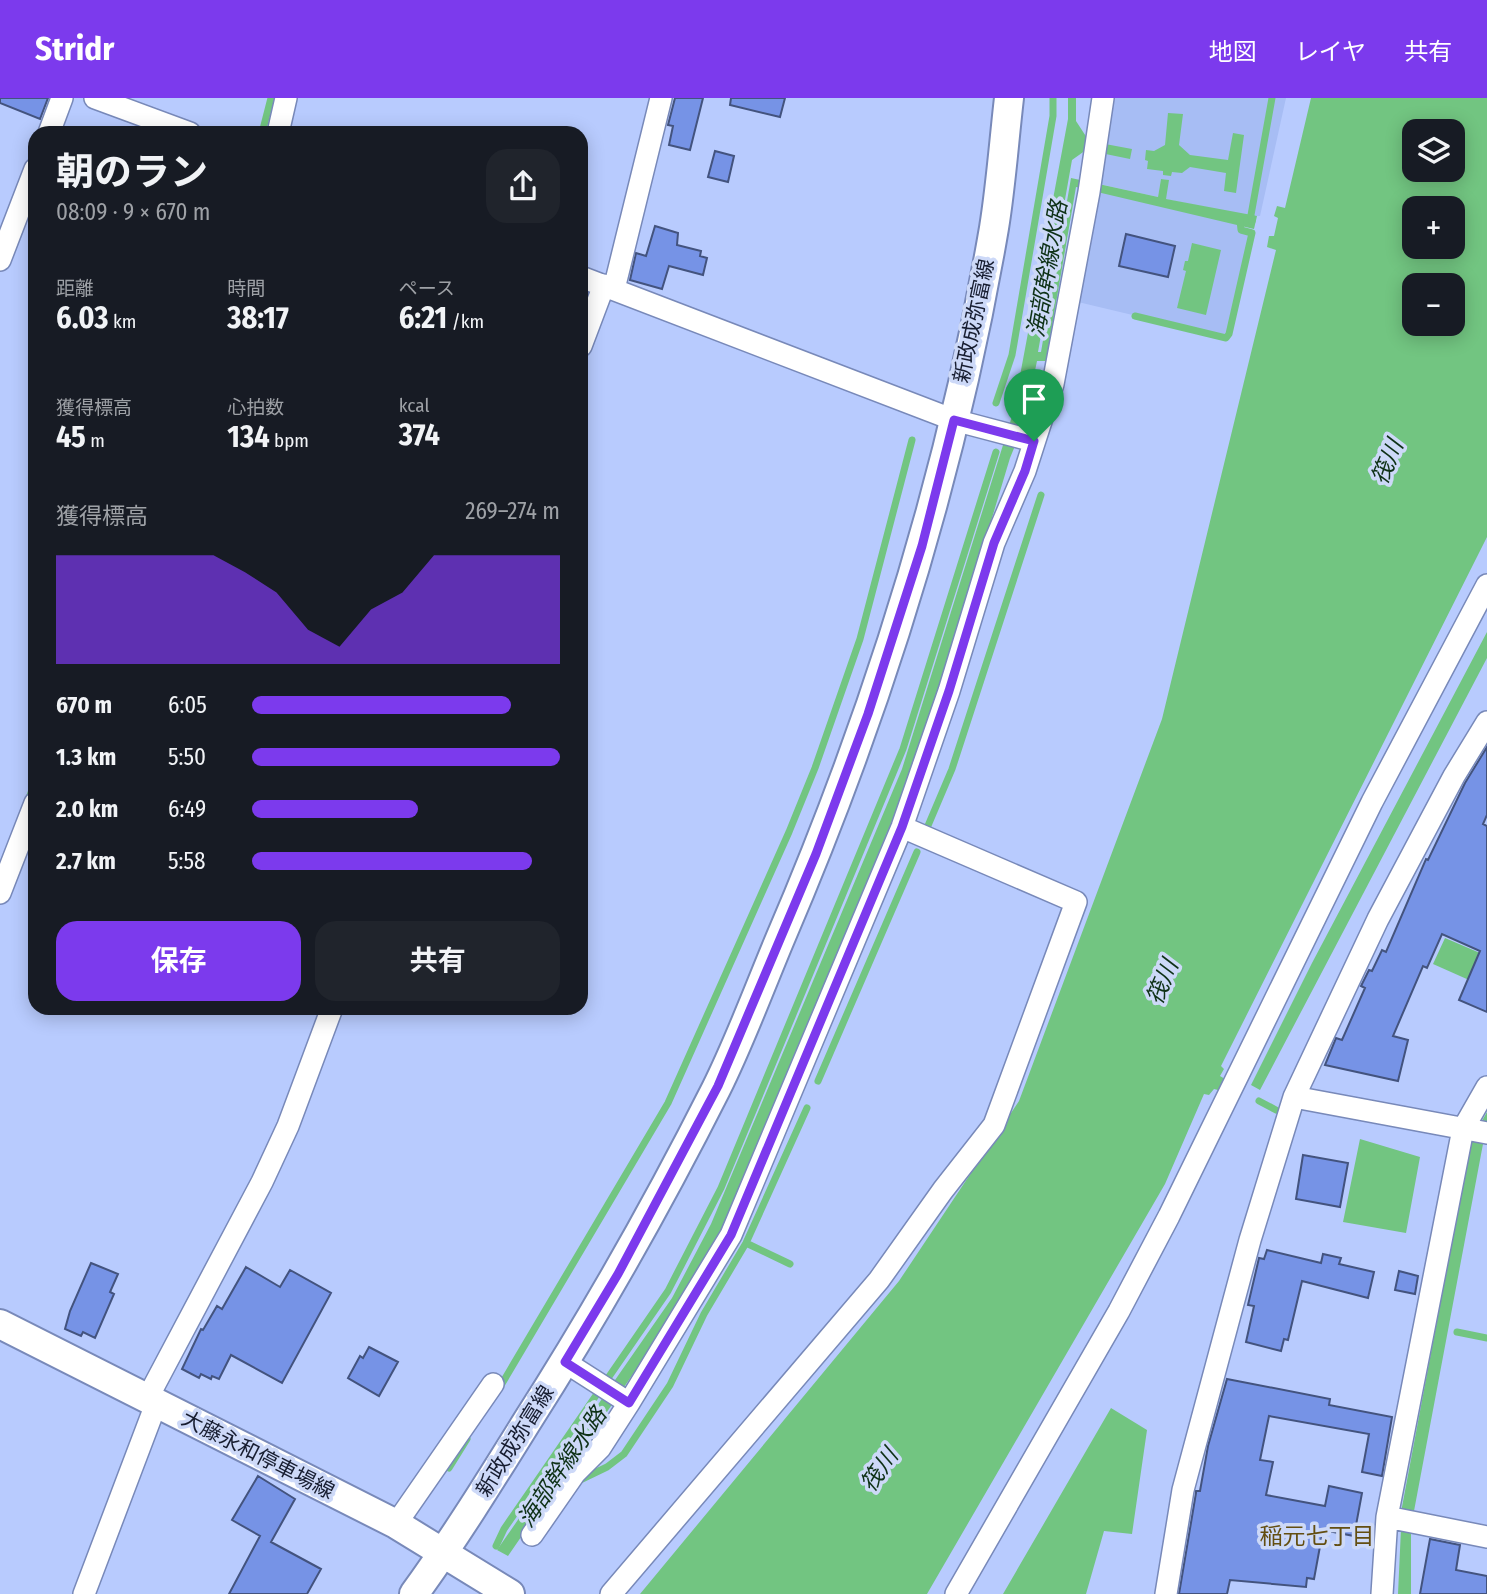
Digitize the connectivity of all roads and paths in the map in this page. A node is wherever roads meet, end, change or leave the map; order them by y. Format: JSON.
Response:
{"nodes":[{"id":1,"x":62,"y":98,"type":"edge"},
{"id":2,"x":95,"y":98,"type":"edge"},
{"id":3,"x":286,"y":98,"type":"edge"},
{"id":4,"x":661,"y":98,"type":"edge"},
{"id":5,"x":1009,"y":98,"type":"edge"},
{"id":6,"x":1103,"y":98,"type":"edge"},
{"id":7,"x":52,"y":126,"type":"edge"},
{"id":8,"x":171,"y":126,"type":"edge"},
{"id":9,"x":280,"y":126,"type":"edge"},
{"id":10,"x":28,"y":187,"type":"edge"},
{"id":11,"x":0,"y":260,"type":"edge"},
{"id":12,"x":588,"y":280,"type":"edge"},
{"id":13,"x":609,"y":287,"type":"junction"},
{"id":14,"x":588,"y":331,"type":"edge"},
{"id":15,"x":954,"y":420,"type":"junction"},
{"id":16,"x":1021,"y":438,"type":"junction"},
{"id":17,"x":1487,"y":585,"type":"edge"},
{"id":18,"x":1487,"y":722,"type":"edge"},
{"id":19,"x":28,"y":821,"type":"edge"},
{"id":20,"x":902,"y":827,"type":"junction"},
{"id":21,"x":0,"y":893,"type":"edge"},
{"id":22,"x":329,"y":1015,"type":"edge"},
{"id":23,"x":1487,"y":1087,"type":"edge"},
{"id":24,"x":1294,"y":1097,"type":"junction"},
{"id":25,"x":1474,"y":1131,"type":"edge"},
{"id":26,"x":0,"y":1324,"type":"edge"},
{"id":27,"x":565,"y":1362,"type":"junction"},
{"id":28,"x":493,"y":1384,"type":"dead end"},
{"id":29,"x":151,"y":1401,"type":"junction"},
{"id":30,"x":625,"y":1401,"type":"junction"},
{"id":31,"x":1399,"y":1519,"type":"junction"},
{"id":32,"x":396,"y":1524,"type":"junction"},
{"id":33,"x":532,"y":1535,"type":"dead end"},
{"id":34,"x":1487,"y":1537,"type":"edge"},
{"id":35,"x":443,"y":1555,"type":"junction"},
{"id":36,"x":84,"y":1594,"type":"edge"},
{"id":37,"x":414,"y":1594,"type":"edge"},
{"id":38,"x":510,"y":1594,"type":"edge"},
{"id":39,"x":611,"y":1594,"type":"edge"},
{"id":40,"x":956,"y":1594,"type":"edge"},
{"id":41,"x":1166,"y":1594,"type":"edge"},
{"id":42,"x":1382,"y":1594,"type":"edge"}],
"edges":[{"from":1,"to":7,"type":"street"},
{"from":2,"to":8,"type":"street"},
{"from":3,"to":9,"type":"street"},
{"from":4,"to":13,"type":"street"},
{"from":5,"to":15,"type":"main road","name":"新政成弥富線"},
{"from":6,"to":16,"type":"street"},
{"from":10,"to":11,"type":"street"},
{"from":12,"to":13,"type":"street"},
{"from":13,"to":14,"type":"street"},
{"from":13,"to":15,"type":"street"},
{"from":15,"to":16,"type":"street"},
{"from":15,"to":27,"type":"main road","name":"新政成弥富線"},
{"from":16,"to":20,"type":"street"},
{"from":17,"to":40,"type":"street"},
{"from":18,"to":24,"type":"street"},
{"from":19,"to":21,"type":"street"},
{"from":20,"to":30,"type":"street"},
{"from":20,"to":39,"type":"street"},
{"from":22,"to":29,"type":"street"},
{"from":23,"to":25,"type":"street"},
{"from":24,"to":25,"type":"street"},
{"from":24,"to":41,"type":"street"},
{"from":25,"to":31,"type":"street"},
{"from":26,"to":29,"type":"main road","name":"大藤永和停車場線"},
{"from":27,"to":30,"type":"street"},
{"from":27,"to":35,"type":"main road","name":"新政成弥富線"},
{"from":28,"to":32,"type":"street"},
{"from":29,"to":32,"type":"main road","name":"大藤永和停車場線"},
{"from":29,"to":36,"type":"street"},
{"from":30,"to":33,"type":"street"},
{"from":31,"to":34,"type":"street"},
{"from":31,"to":42,"type":"street"},
{"from":32,"to":35,"type":"main road","name":"大藤永和停車場線"},
{"from":35,"to":37,"type":"main road","name":"新政成弥富線"},
{"from":35,"to":38,"type":"main road","name":"大藤永和停車場線"}]}
